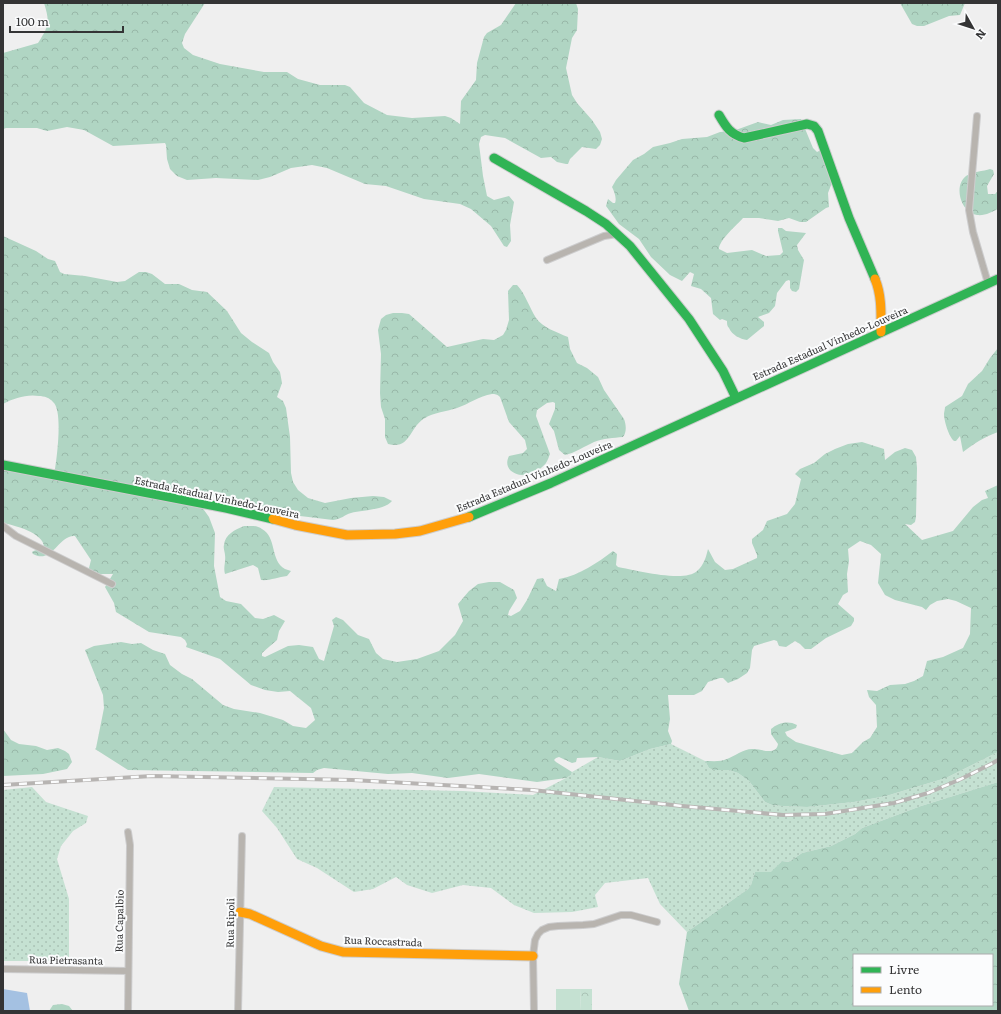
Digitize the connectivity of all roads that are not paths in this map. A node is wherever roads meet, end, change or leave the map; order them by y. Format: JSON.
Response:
{"nodes":[{"id":1,"x":719,"y":115,"type":"dead end"},
{"id":2,"x":977,"y":116,"type":"dead end"},
{"id":3,"x":494,"y":158,"type":"dead end"},
{"id":4,"x":617,"y":234,"type":"junction"},
{"id":5,"x":548,"y":260,"type":"dead end"},
{"id":6,"x":998,"y":279,"type":"edge"},
{"id":7,"x":988,"y":283,"type":"junction"},
{"id":8,"x":881,"y":332,"type":"junction"},
{"id":9,"x":736,"y":398,"type":"junction"},
{"id":10,"x":3,"y":465,"type":"edge"},
{"id":11,"x":3,"y":526,"type":"edge"},
{"id":12,"x":112,"y":584,"type":"dead end"},
{"id":13,"x":128,"y":832,"type":"dead end"},
{"id":14,"x":242,"y":836,"type":"dead end"},
{"id":15,"x":240,"y":912,"type":"junction"},
{"id":16,"x":657,"y":922,"type":"dead end"},
{"id":17,"x":533,"y":956,"type":"junction"},
{"id":18,"x":3,"y":969,"type":"edge"},
{"id":19,"x":128,"y":971,"type":"junction"},
{"id":20,"x":128,"y":1011,"type":"edge"},
{"id":21,"x":238,"y":1011,"type":"edge"},
{"id":22,"x":534,"y":1011,"type":"edge"}],
"edges":[{"from":1,"to":8,"type":"main road"},
{"from":2,"to":7,"type":"street"},
{"from":3,"to":4,"type":"main road"},
{"from":4,"to":5,"type":"street"},
{"from":4,"to":9,"type":"main road"},
{"from":6,"to":7,"type":"main road","name":"Estrada Estadual Vinhedo-Louveira"},
{"from":7,"to":8,"type":"main road","name":"Estrada Estadual Vinhedo-Louveira"},
{"from":8,"to":9,"type":"main road","name":"Estrada Estadual Vinhedo-Louveira"},
{"from":9,"to":10,"type":"main road","name":"Estrada Estadual Vinhedo-Louveira"},
{"from":11,"to":12,"type":"street"},
{"from":13,"to":19,"type":"street","name":"Rua Capalbio"},
{"from":14,"to":15,"type":"street","name":"Rua Ripoli"},
{"from":15,"to":17,"type":"main road","name":"Rua Roccastrada"},
{"from":15,"to":21,"type":"street","name":"Rua Ripoli"},
{"from":16,"to":17,"type":"street"},
{"from":17,"to":22,"type":"street"},
{"from":18,"to":19,"type":"street","name":"Rua Pietrasanta"},
{"from":19,"to":20,"type":"street","name":"Rua Capalbio"}]}
